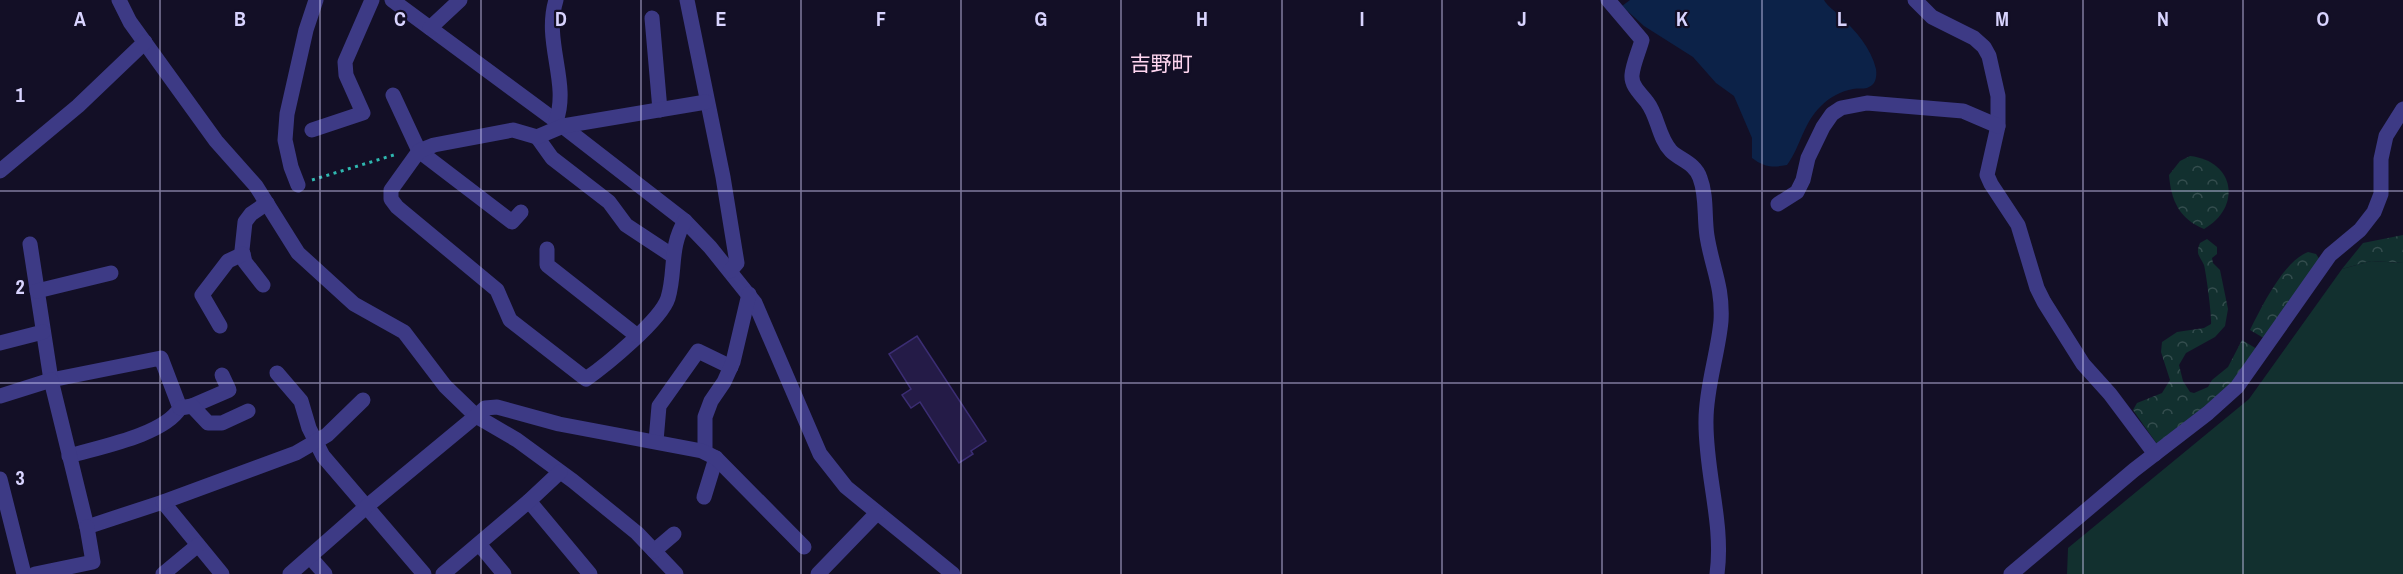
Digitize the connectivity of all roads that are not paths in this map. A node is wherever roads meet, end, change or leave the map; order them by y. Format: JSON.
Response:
{"nodes":[{"id":1,"x":118,"y":0,"type":"edge"},
{"id":2,"x":316,"y":0,"type":"edge"},
{"id":3,"x":372,"y":0,"type":"edge"},
{"id":4,"x":392,"y":0,"type":"edge"},
{"id":5,"x":460,"y":0,"type":"edge"},
{"id":6,"x":556,"y":0,"type":"edge"},
{"id":7,"x":687,"y":0,"type":"edge"},
{"id":8,"x":1608,"y":0,"type":"edge"},
{"id":9,"x":1915,"y":0,"type":"edge"},
{"id":10,"x":652,"y":18,"type":"dead end"},
{"id":11,"x":430,"y":28,"type":"junction"},
{"id":12,"x":145,"y":42,"type":"junction"},
{"id":13,"x":393,"y":95,"type":"dead end"},
{"id":14,"x":706,"y":102,"type":"junction"},
{"id":15,"x":2403,"y":109,"type":"edge"},
{"id":16,"x":660,"y":110,"type":"junction"},
{"id":17,"x":559,"y":124,"type":"junction"},
{"id":18,"x":1998,"y":126,"type":"junction"},
{"id":19,"x":312,"y":130,"type":"dead end"},
{"id":20,"x":537,"y":137,"type":"junction"},
{"id":21,"x":419,"y":151,"type":"junction"},
{"id":22,"x":0,"y":171,"type":"edge"},
{"id":23,"x":298,"y":185,"type":"road end"},
{"id":24,"x":267,"y":203,"type":"junction"},
{"id":25,"x":1778,"y":204,"type":"dead end"},
{"id":26,"x":521,"y":212,"type":"dead end"},
{"id":27,"x":685,"y":221,"type":"junction"},
{"id":28,"x":30,"y":244,"type":"dead end"},
{"id":29,"x":547,"y":249,"type":"dead end"},
{"id":30,"x":243,"y":254,"type":"junction"},
{"id":31,"x":673,"y":256,"type":"junction"},
{"id":32,"x":730,"y":271,"type":"junction"},
{"id":33,"x":111,"y":273,"type":"dead end"},
{"id":34,"x":263,"y":285,"type":"dead end"},
{"id":35,"x":37,"y":291,"type":"junction"},
{"id":36,"x":748,"y":294,"type":"junction"},
{"id":37,"x":220,"y":326,"type":"dead end"},
{"id":38,"x":43,"y":332,"type":"junction"},
{"id":39,"x":636,"y":335,"type":"junction"},
{"id":40,"x":0,"y":343,"type":"edge"},
{"id":41,"x":731,"y":367,"type":"junction"},
{"id":42,"x":277,"y":373,"type":"dead end"},
{"id":43,"x":222,"y":375,"type":"dead end"},
{"id":44,"x":51,"y":380,"type":"junction"},
{"id":45,"x":0,"y":396,"type":"edge"},
{"id":46,"x":363,"y":400,"type":"dead end"},
{"id":47,"x":186,"y":407,"type":"junction"},
{"id":48,"x":248,"y":411,"type":"dead end"},
{"id":49,"x":476,"y":416,"type":"junction"},
{"id":50,"x":656,"y":441,"type":"junction"},
{"id":51,"x":316,"y":443,"type":"junction"},
{"id":52,"x":2154,"y":454,"type":"junction"},
{"id":53,"x":710,"y":455,"type":"junction"},
{"id":54,"x":69,"y":456,"type":"junction"},
{"id":55,"x":560,"y":471,"type":"junction"},
{"id":56,"x":0,"y":479,"type":"edge"},
{"id":57,"x":704,"y":497,"type":"dead end"},
{"id":58,"x":529,"y":501,"type":"junction"},
{"id":59,"x":163,"y":502,"type":"junction"},
{"id":60,"x":366,"y":507,"type":"junction"},
{"id":61,"x":877,"y":513,"type":"junction"},
{"id":62,"x":87,"y":527,"type":"junction"},
{"id":63,"x":674,"y":534,"type":"dead end"},
{"id":64,"x":479,"y":544,"type":"junction"},
{"id":65,"x":198,"y":545,"type":"junction"},
{"id":66,"x":804,"y":547,"type":"dead end"},
{"id":67,"x":654,"y":551,"type":"junction"},
{"id":68,"x":310,"y":557,"type":"junction"},
{"id":69,"x":2021,"y":570,"type":"edge"},
{"id":70,"x":24,"y":574,"type":"edge"},
{"id":71,"x":35,"y":574,"type":"edge"},
{"id":72,"x":163,"y":574,"type":"edge"},
{"id":73,"x":222,"y":574,"type":"edge"},
{"id":74,"x":290,"y":574,"type":"edge"},
{"id":75,"x":325,"y":574,"type":"edge"},
{"id":76,"x":424,"y":574,"type":"edge"},
{"id":77,"x":443,"y":574,"type":"edge"},
{"id":78,"x":504,"y":574,"type":"edge"},
{"id":79,"x":590,"y":574,"type":"edge"},
{"id":80,"x":676,"y":574,"type":"edge"},
{"id":81,"x":818,"y":574,"type":"edge"},
{"id":82,"x":953,"y":574,"type":"edge"},
{"id":83,"x":1717,"y":574,"type":"edge"}],
"edges":[{"from":1,"to":12,"type":"street"},
{"from":2,"to":23,"type":"street"},
{"from":3,"to":19,"type":"street"},
{"from":4,"to":11,"type":"street"},
{"from":5,"to":11,"type":"street"},
{"from":6,"to":17,"type":"street"},
{"from":7,"to":14,"type":"street"},
{"from":8,"to":83,"type":"street"},
{"from":9,"to":18,"type":"street"},
{"from":10,"to":16,"type":"street"},
{"from":11,"to":17,"type":"street"},
{"from":12,"to":22,"type":"street"},
{"from":12,"to":24,"type":"street"},
{"from":13,"to":21,"type":"street"},
{"from":14,"to":16,"type":"street"},
{"from":14,"to":32,"type":"street"},
{"from":15,"to":52,"type":"street"},
{"from":16,"to":17,"type":"street"},
{"from":17,"to":20,"type":"street"},
{"from":17,"to":27,"type":"street"},
{"from":18,"to":25,"type":"street"},
{"from":18,"to":52,"type":"street"},
{"from":20,"to":21,"type":"street"},
{"from":20,"to":31,"type":"street"},
{"from":21,"to":26,"type":"street"},
{"from":21,"to":39,"type":"street"},
{"from":24,"to":30,"type":"street"},
{"from":24,"to":49,"type":"street"},
{"from":27,"to":31,"type":"street"},
{"from":27,"to":32,"type":"street"},
{"from":28,"to":35,"type":"street"},
{"from":29,"to":39,"type":"street"},
{"from":30,"to":34,"type":"street"},
{"from":30,"to":37,"type":"street"},
{"from":31,"to":39,"type":"street"},
{"from":32,"to":36,"type":"street"},
{"from":33,"to":35,"type":"street"},
{"from":35,"to":38,"type":"street"},
{"from":36,"to":41,"type":"street"},
{"from":36,"to":61,"type":"street"},
{"from":38,"to":40,"type":"street"},
{"from":38,"to":44,"type":"street"},
{"from":41,"to":50,"type":"street"},
{"from":41,"to":53,"type":"street"},
{"from":42,"to":51,"type":"street"},
{"from":43,"to":47,"type":"street"},
{"from":44,"to":45,"type":"street"},
{"from":44,"to":47,"type":"street"},
{"from":44,"to":54,"type":"street"},
{"from":46,"to":51,"type":"street"},
{"from":47,"to":48,"type":"street"},
{"from":47,"to":54,"type":"street"},
{"from":49,"to":50,"type":"street"},
{"from":49,"to":55,"type":"street"},
{"from":49,"to":60,"type":"street"},
{"from":50,"to":53,"type":"street"},
{"from":51,"to":59,"type":"street"},
{"from":51,"to":60,"type":"street"},
{"from":52,"to":69,"type":"street"},
{"from":53,"to":57,"type":"street"},
{"from":53,"to":66,"type":"street"},
{"from":54,"to":62,"type":"street"},
{"from":55,"to":58,"type":"street"},
{"from":55,"to":67,"type":"street"},
{"from":56,"to":70,"type":"street"},
{"from":58,"to":64,"type":"street"},
{"from":58,"to":79,"type":"street"},
{"from":59,"to":62,"type":"street"},
{"from":59,"to":65,"type":"street"},
{"from":60,"to":68,"type":"street"},
{"from":60,"to":76,"type":"street"},
{"from":61,"to":81,"type":"street"},
{"from":61,"to":82,"type":"street"},
{"from":62,"to":71,"type":"street"},
{"from":63,"to":67,"type":"street"},
{"from":64,"to":77,"type":"street"},
{"from":64,"to":78,"type":"street"},
{"from":65,"to":72,"type":"street"},
{"from":65,"to":73,"type":"street"},
{"from":67,"to":80,"type":"street"},
{"from":68,"to":74,"type":"street"},
{"from":68,"to":75,"type":"street"}]}
